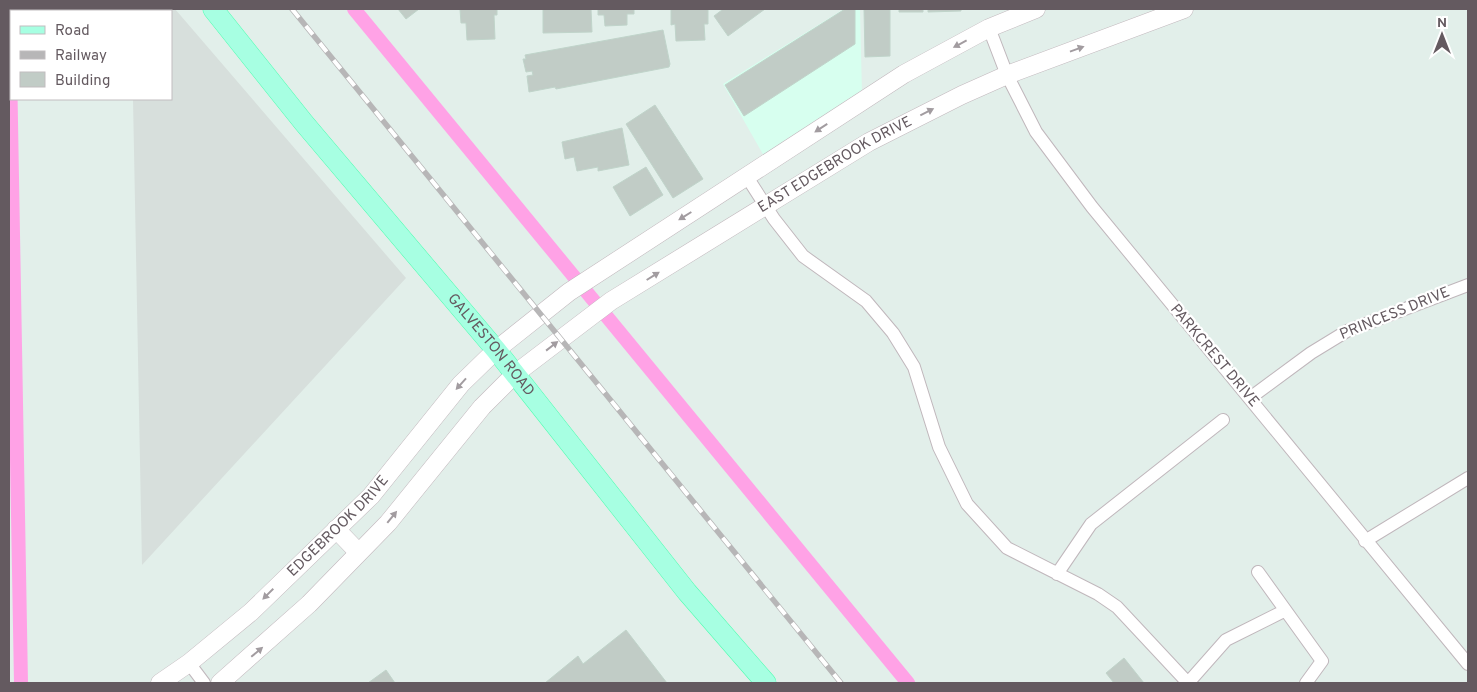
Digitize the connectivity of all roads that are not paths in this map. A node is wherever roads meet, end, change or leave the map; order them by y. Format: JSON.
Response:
{"nodes":[{"id":1,"x":214,"y":9,"type":"edge"},
{"id":2,"x":1036,"y":9,"type":"edge"},
{"id":3,"x":1184,"y":9,"type":"edge"},
{"id":4,"x":990,"y":28,"type":"junction"},
{"id":5,"x":1008,"y":75,"type":"junction"},
{"id":6,"x":747,"y":177,"type":"junction"},
{"id":7,"x":765,"y":206,"type":"junction"},
{"id":8,"x":1468,"y":285,"type":"edge"},
{"id":9,"x":496,"y":350,"type":"junction"},
{"id":10,"x":515,"y":374,"type":"junction"},
{"id":11,"x":1250,"y":398,"type":"junction"},
{"id":12,"x":1223,"y":420,"type":"dead end"},
{"id":13,"x":1468,"y":478,"type":"edge"},
{"id":14,"x":336,"y":529,"type":"junction"},
{"id":15,"x":1365,"y":541,"type":"junction"},
{"id":16,"x":358,"y":552,"type":"junction"},
{"id":17,"x":1258,"y":572,"type":"dead end"},
{"id":18,"x":1058,"y":574,"type":"junction"},
{"id":19,"x":1284,"y":611,"type":"junction"},
{"id":20,"x":189,"y":663,"type":"junction"},
{"id":21,"x":1468,"y":664,"type":"edge"},
{"id":22,"x":160,"y":683,"type":"edge"},
{"id":23,"x":204,"y":683,"type":"edge"},
{"id":24,"x":220,"y":683,"type":"edge"},
{"id":25,"x":766,"y":683,"type":"edge"},
{"id":26,"x":1188,"y":683,"type":"edge"},
{"id":27,"x":1306,"y":683,"type":"edge"}],
"edges":[{"from":1,"to":9,"type":"main road","name":"GALVESTON ROAD"},
{"from":2,"to":4,"type":"main road"},
{"from":5,"to":3,"type":"main road","name":"EAST EDGEBROOK DRIVE","one_way":true},
{"from":4,"to":5,"type":"street","name":"PARKCREST DRIVE"},
{"from":4,"to":6,"type":"main road","one_way":true},
{"from":7,"to":5,"type":"main road","name":"EAST EDGEBROOK DRIVE","one_way":true},
{"from":5,"to":11,"type":"street","name":"PARKCREST DRIVE"},
{"from":6,"to":7,"type":"street"},
{"from":6,"to":9,"type":"main road","one_way":true},
{"from":10,"to":7,"type":"main road","name":"EAST EDGEBROOK DRIVE","one_way":true},
{"from":7,"to":18,"type":"street"},
{"from":8,"to":11,"type":"street","name":"PRINCESS DRIVE"},
{"from":9,"to":10,"type":"main road","name":"GALVESTON ROAD"},
{"from":9,"to":14,"type":"main road","name":"EDGEBROOK DRIVE","one_way":true},
{"from":16,"to":10,"type":"main road","name":"EDGEBROOK DRIVE","one_way":true},
{"from":10,"to":25,"type":"main road","name":"GALVESTON ROAD"},
{"from":11,"to":15,"type":"street","name":"PARKCREST DRIVE"},
{"from":12,"to":18,"type":"street"},
{"from":13,"to":15,"type":"street"},
{"from":14,"to":16,"type":"main road"},
{"from":14,"to":20,"type":"main road","name":"EDGEBROOK DRIVE","one_way":true},
{"from":15,"to":21,"type":"street","name":"PARKCREST DRIVE"},
{"from":24,"to":16,"type":"main road","name":"EDGEBROOK DRIVE","one_way":true},
{"from":17,"to":19,"type":"street"},
{"from":18,"to":26,"type":"street"},
{"from":19,"to":26,"type":"street"},
{"from":19,"to":27,"type":"street"},
{"from":20,"to":22,"type":"main road","name":"EDGEBROOK DRIVE"},
{"from":20,"to":23,"type":"street"}]}
